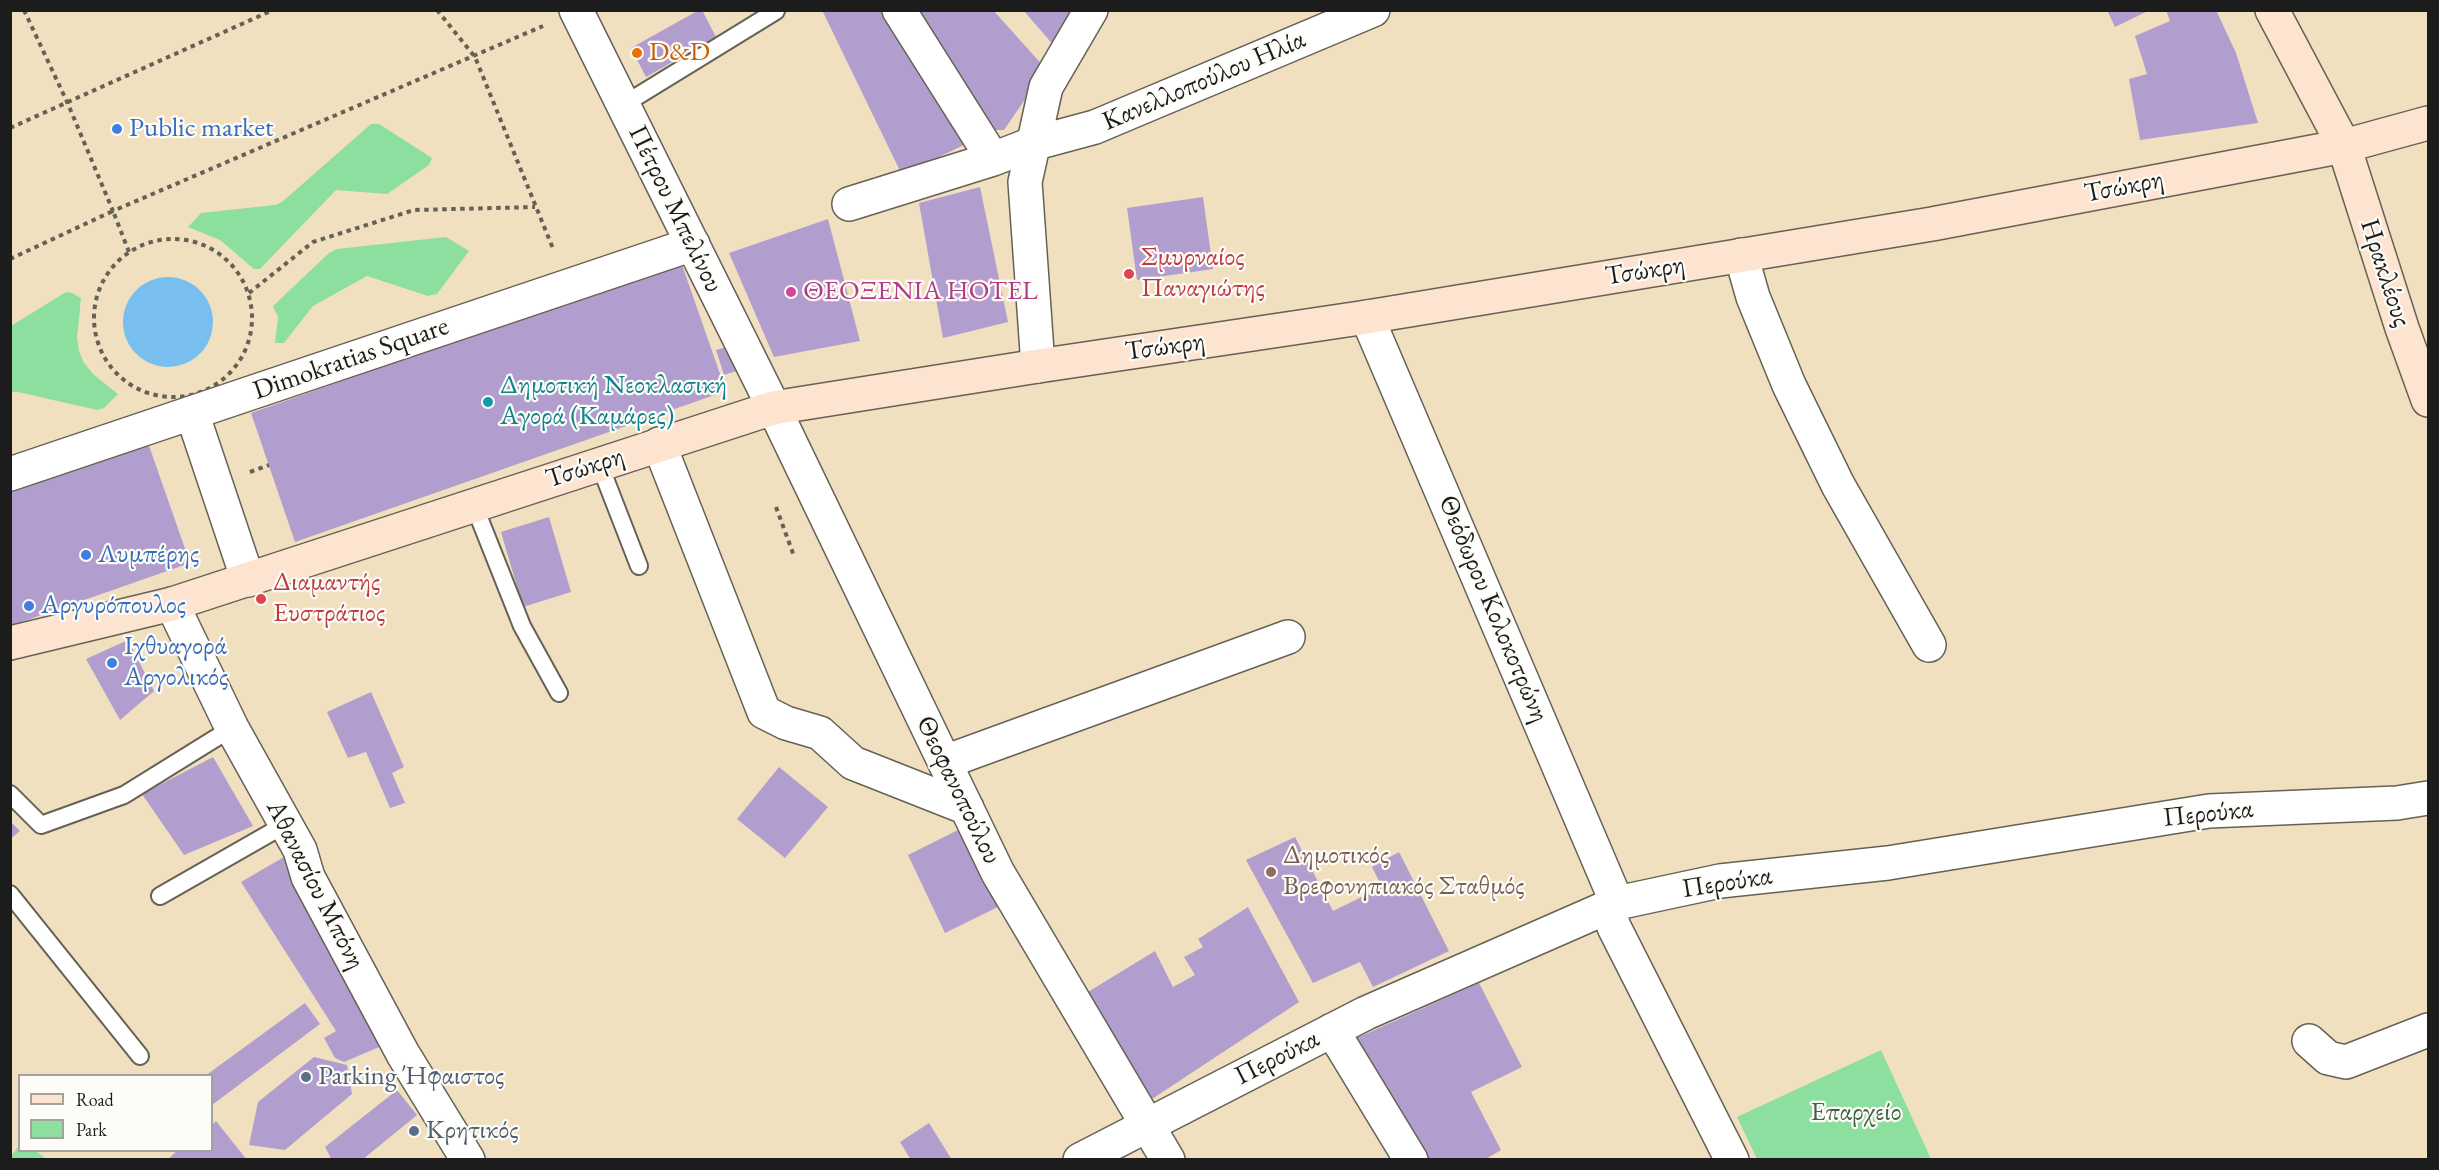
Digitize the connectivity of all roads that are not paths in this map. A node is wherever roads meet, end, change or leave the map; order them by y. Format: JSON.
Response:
{"nodes":[{"id":1,"x":899,"y":10,"type":"edge"},
{"id":2,"x":1091,"y":10,"type":"edge"},
{"id":3,"x":1373,"y":10,"type":"edge"},
{"id":4,"x":2272,"y":10,"type":"edge"},
{"id":5,"x":577,"y":11,"type":"edge"},
{"id":6,"x":776,"y":11,"type":"edge"},
{"id":7,"x":623,"y":105,"type":"junction"},
{"id":8,"x":2428,"y":123,"type":"edge"},
{"id":9,"x":1032,"y":144,"type":"junction"},
{"id":10,"x":2344,"y":146,"type":"junction"},
{"id":11,"x":993,"y":159,"type":"junction"},
{"id":12,"x":849,"y":204,"type":"dead end"},
{"id":13,"x":693,"y":244,"type":"junction"},
{"id":14,"x":1741,"y":255,"type":"junction"},
{"id":15,"x":1367,"y":317,"type":"junction"},
{"id":16,"x":1038,"y":366,"type":"junction"},
{"id":17,"x":2428,"y":400,"type":"edge"},
{"id":18,"x":773,"y":408,"type":"junction"},
{"id":19,"x":192,"y":413,"type":"junction"},
{"id":20,"x":659,"y":444,"type":"junction"},
{"id":21,"x":600,"y":463,"type":"junction"},
{"id":22,"x":10,"y":474,"type":"edge"},
{"id":23,"x":474,"y":505,"type":"junction"},
{"id":24,"x":639,"y":566,"type":"dead end"},
{"id":25,"x":248,"y":579,"type":"junction"},
{"id":26,"x":172,"y":604,"type":"junction"},
{"id":27,"x":1288,"y":637,"type":"dead end"},
{"id":28,"x":10,"y":643,"type":"edge"},
{"id":29,"x":1929,"y":645,"type":"dead end"},
{"id":30,"x":559,"y":693,"type":"dead end"},
{"id":31,"x":232,"y":728,"type":"junction"},
{"id":32,"x":945,"y":762,"type":"junction"},
{"id":33,"x":10,"y":794,"type":"edge"},
{"id":34,"x":2428,"y":798,"type":"edge"},
{"id":35,"x":967,"y":808,"type":"junction"},
{"id":36,"x":286,"y":824,"type":"junction"},
{"id":37,"x":10,"y":894,"type":"edge"},
{"id":38,"x":160,"y":896,"type":"dead end"},
{"id":39,"x":1612,"y":905,"type":"junction"},
{"id":40,"x":1332,"y":1030,"type":"junction"},
{"id":41,"x":2428,"y":1030,"type":"edge"},
{"id":42,"x":2309,"y":1041,"type":"dead end"},
{"id":43,"x":140,"y":1056,"type":"dead end"},
{"id":44,"x":1147,"y":1124,"type":"junction"},
{"id":45,"x":468,"y":1160,"type":"edge"},
{"id":46,"x":1080,"y":1160,"type":"edge"},
{"id":47,"x":1168,"y":1160,"type":"edge"},
{"id":48,"x":1411,"y":1160,"type":"edge"},
{"id":49,"x":1732,"y":1160,"type":"edge"}],
"edges":[{"from":1,"to":11,"type":"street"},
{"from":2,"to":9,"type":"street"},
{"from":3,"to":9,"type":"street","name":"Κανελλοπούλου Ηλία"},
{"from":4,"to":10,"type":"street","name":"Ηρακλέους"},
{"from":5,"to":7,"type":"street","name":"Πέτρου Μπελίνου"},
{"from":6,"to":7,"type":"lane"},
{"from":7,"to":13,"type":"street","name":"Πέτρου Μπελίνου"},
{"from":8,"to":10,"type":"street","name":"Τσώκρη"},
{"from":9,"to":11,"type":"street","name":"Κανελλοπούλου Ηλία"},
{"from":9,"to":16,"type":"street"},
{"from":10,"to":14,"type":"street","name":"Τσώκρη"},
{"from":10,"to":17,"type":"street","name":"Ηρακλέους"},
{"from":11,"to":12,"type":"street","name":"Κανελλοπούλου Ηλία"},
{"from":13,"to":18,"type":"street","name":"Πέτρου Μπελίνου"},
{"from":13,"to":19,"type":"street","name":"Dimokratias Square"},
{"from":14,"to":15,"type":"street","name":"Τσώκρη"},
{"from":14,"to":29,"type":"street"},
{"from":15,"to":16,"type":"street","name":"Τσώκρη"},
{"from":15,"to":39,"type":"street","name":"Θεόδωρου Κολοκοτρώνη"},
{"from":16,"to":18,"type":"street","name":"Τσώκρη"},
{"from":18,"to":20,"type":"street","name":"Τσώκρη"},
{"from":18,"to":32,"type":"street","name":"Θεοφανοπούλου"},
{"from":19,"to":22,"type":"street","name":"Dimokratias Square"},
{"from":19,"to":25,"type":"street"},
{"from":20,"to":21,"type":"street","name":"Τσώκρη"},
{"from":20,"to":35,"type":"street"},
{"from":21,"to":23,"type":"street","name":"Τσώκρη"},
{"from":21,"to":24,"type":"lane"},
{"from":23,"to":25,"type":"street","name":"Τσώκρη"},
{"from":23,"to":30,"type":"lane"},
{"from":25,"to":26,"type":"street","name":"Τσώκρη"},
{"from":26,"to":28,"type":"street","name":"Τσώκρη"},
{"from":26,"to":31,"type":"street","name":"Αθανασίου Μπόνη"},
{"from":27,"to":32,"type":"street"},
{"from":31,"to":33,"type":"lane"},
{"from":31,"to":36,"type":"street","name":"Αθανασίου Μπόνη"},
{"from":32,"to":35,"type":"street","name":"Θεοφανοπούλου"},
{"from":34,"to":39,"type":"street","name":"Περούκα"},
{"from":35,"to":44,"type":"street","name":"Θεοφανοπούλου"},
{"from":36,"to":38,"type":"lane"},
{"from":36,"to":45,"type":"street","name":"Αθανασίου Μπόνη"},
{"from":37,"to":43,"type":"lane"},
{"from":39,"to":40,"type":"street","name":"Περούκα"},
{"from":39,"to":49,"type":"street","name":"Θεόδωρου Κολοκοτρώνη"},
{"from":40,"to":44,"type":"street","name":"Περούκα"},
{"from":40,"to":48,"type":"street"},
{"from":41,"to":42,"type":"street"},
{"from":44,"to":46,"type":"street","name":"Περούκα"},
{"from":44,"to":47,"type":"street","name":"Θεοφανοπούλου"}]}
